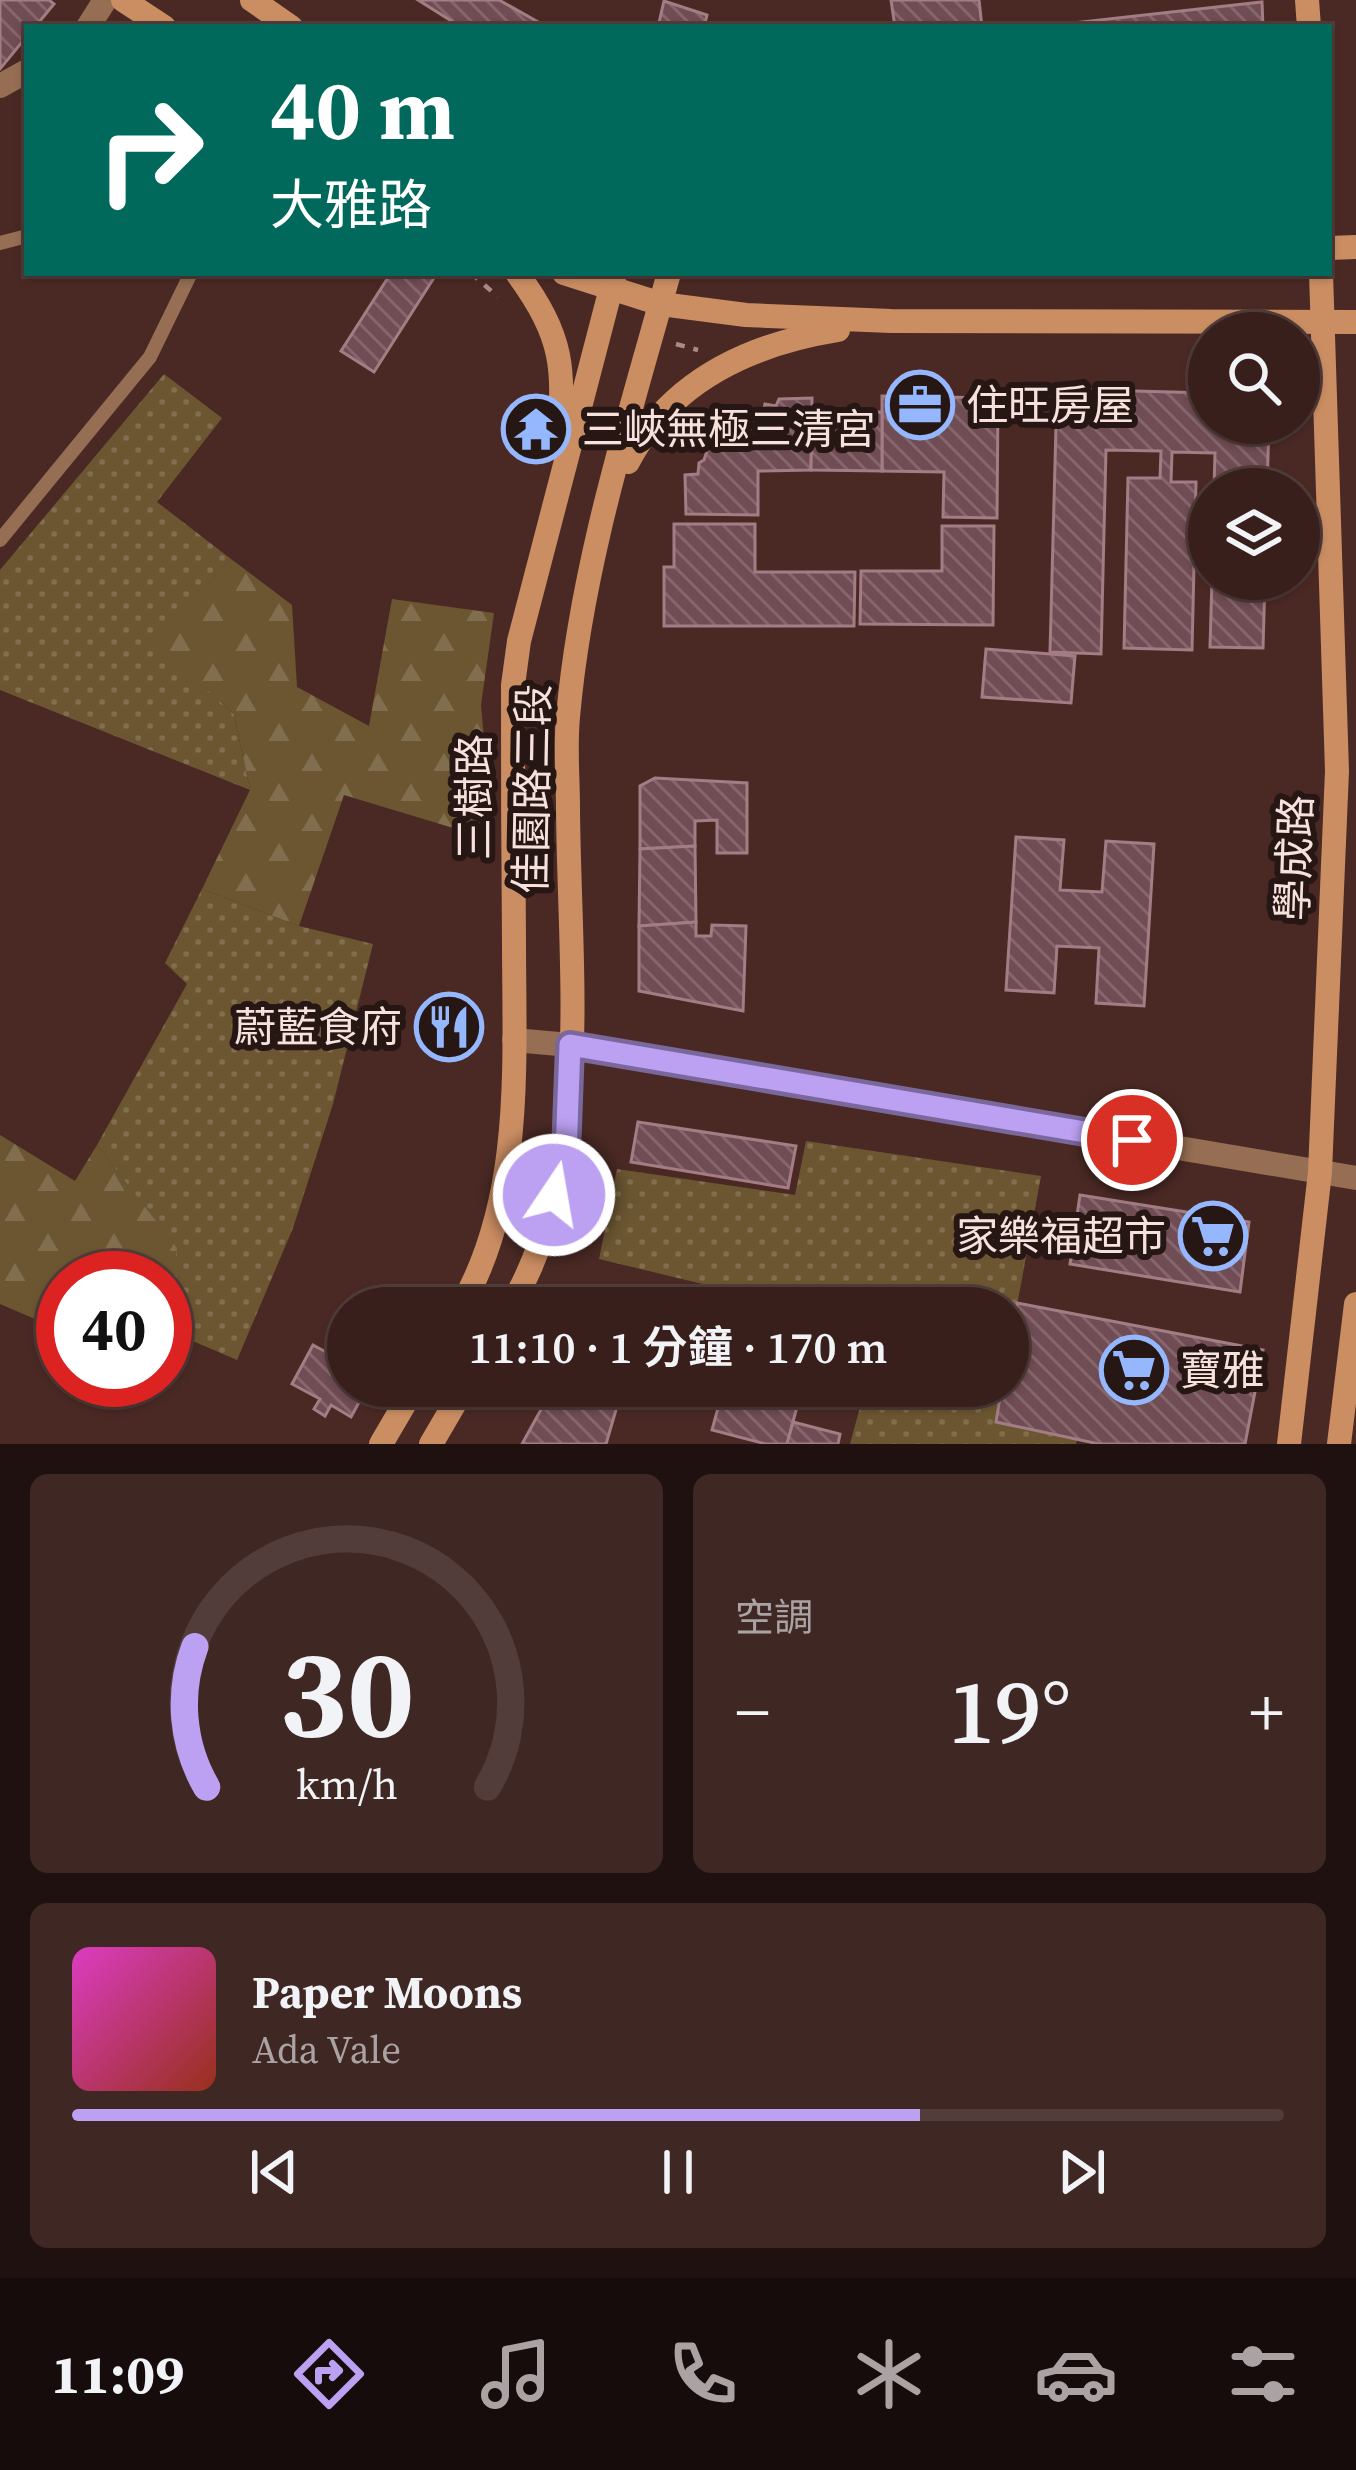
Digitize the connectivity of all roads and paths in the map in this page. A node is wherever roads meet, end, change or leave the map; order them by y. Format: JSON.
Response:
{"nodes":[{"id":1,"x":123,"y":0,"type":"edge"},
{"id":2,"x":252,"y":0,"type":"edge"},
{"id":3,"x":159,"y":24,"type":"edge"},
{"id":4,"x":287,"y":24,"type":"edge"},
{"id":5,"x":190,"y":276,"type":"edge"},
{"id":6,"x":474,"y":276,"type":"edge"},
{"id":7,"x":519,"y":276,"type":"edge"},
{"id":8,"x":582,"y":276,"type":"edge"},
{"id":9,"x":668,"y":276,"type":"edge"},
{"id":10,"x":1321,"y":276,"type":"edge"},
{"id":11,"x":612,"y":281,"type":"edge"},
{"id":12,"x":661,"y":304,"type":"junction"},
{"id":13,"x":510,"y":310,"type":"dead end"},
{"id":14,"x":891,"y":320,"type":"junction"},
{"id":15,"x":1322,"y":322,"type":"junction"},
{"id":16,"x":1356,"y":322,"type":"edge"},
{"id":17,"x":676,"y":344,"type":"dead end"},
{"id":18,"x":703,"y":351,"type":"dead end"},
{"id":19,"x":610,"y":496,"type":"junction"},
{"id":20,"x":550,"y":524,"type":"junction"},
{"id":21,"x":0,"y":540,"type":"edge"},
{"id":22,"x":514,"y":1040,"type":"junction"},
{"id":23,"x":570,"y":1045,"type":"junction"},
{"id":24,"x":1320,"y":1172,"type":"junction"},
{"id":25,"x":1356,"y":1178,"type":"edge"},
{"id":26,"x":473,"y":1287,"type":"edge"},
{"id":27,"x":520,"y":1287,"type":"edge"},
{"id":28,"x":1356,"y":1304,"type":"edge"},
{"id":29,"x":403,"y":1407,"type":"edge"},
{"id":30,"x":453,"y":1407,"type":"edge"},
{"id":31,"x":381,"y":1444,"type":"edge"},
{"id":32,"x":431,"y":1444,"type":"edge"},
{"id":33,"x":1289,"y":1444,"type":"edge"},
{"id":34,"x":1339,"y":1444,"type":"edge"}],
"edges":[{"from":1,"to":3,"type":"street"},
{"from":2,"to":4,"type":"street"},
{"from":5,"to":21,"type":"lane"},
{"from":6,"to":13,"type":"path"},
{"from":7,"to":20,"type":"street"},
{"from":8,"to":11,"type":"street"},
{"from":9,"to":12,"type":"street","name":"佳園路三段"},
{"from":10,"to":15,"type":"street","name":"學成路"},
{"from":11,"to":12,"type":"street"},
{"from":11,"to":20,"type":"street","name":"三樹路"},
{"from":12,"to":14,"type":"street"},
{"from":12,"to":19,"type":"street","name":"佳園路三段"},
{"from":14,"to":15,"type":"street"},
{"from":14,"to":19,"type":"street"},
{"from":15,"to":16,"type":"street"},
{"from":15,"to":24,"type":"street","name":"學成路"},
{"from":17,"to":18,"type":"path"},
{"from":19,"to":23,"type":"street","name":"佳園路三段"},
{"from":20,"to":22,"type":"street","name":"三樹路"},
{"from":22,"to":23,"type":"street"},
{"from":22,"to":26,"type":"street","name":"三樹路"},
{"from":23,"to":24,"type":"street"},
{"from":23,"to":27,"type":"street","name":"佳園路三段"},
{"from":24,"to":25,"type":"street"},
{"from":24,"to":33,"type":"street","name":"學成路"},
{"from":28,"to":34,"type":"street"},
{"from":29,"to":31,"type":"street"},
{"from":30,"to":32,"type":"street"}]}
